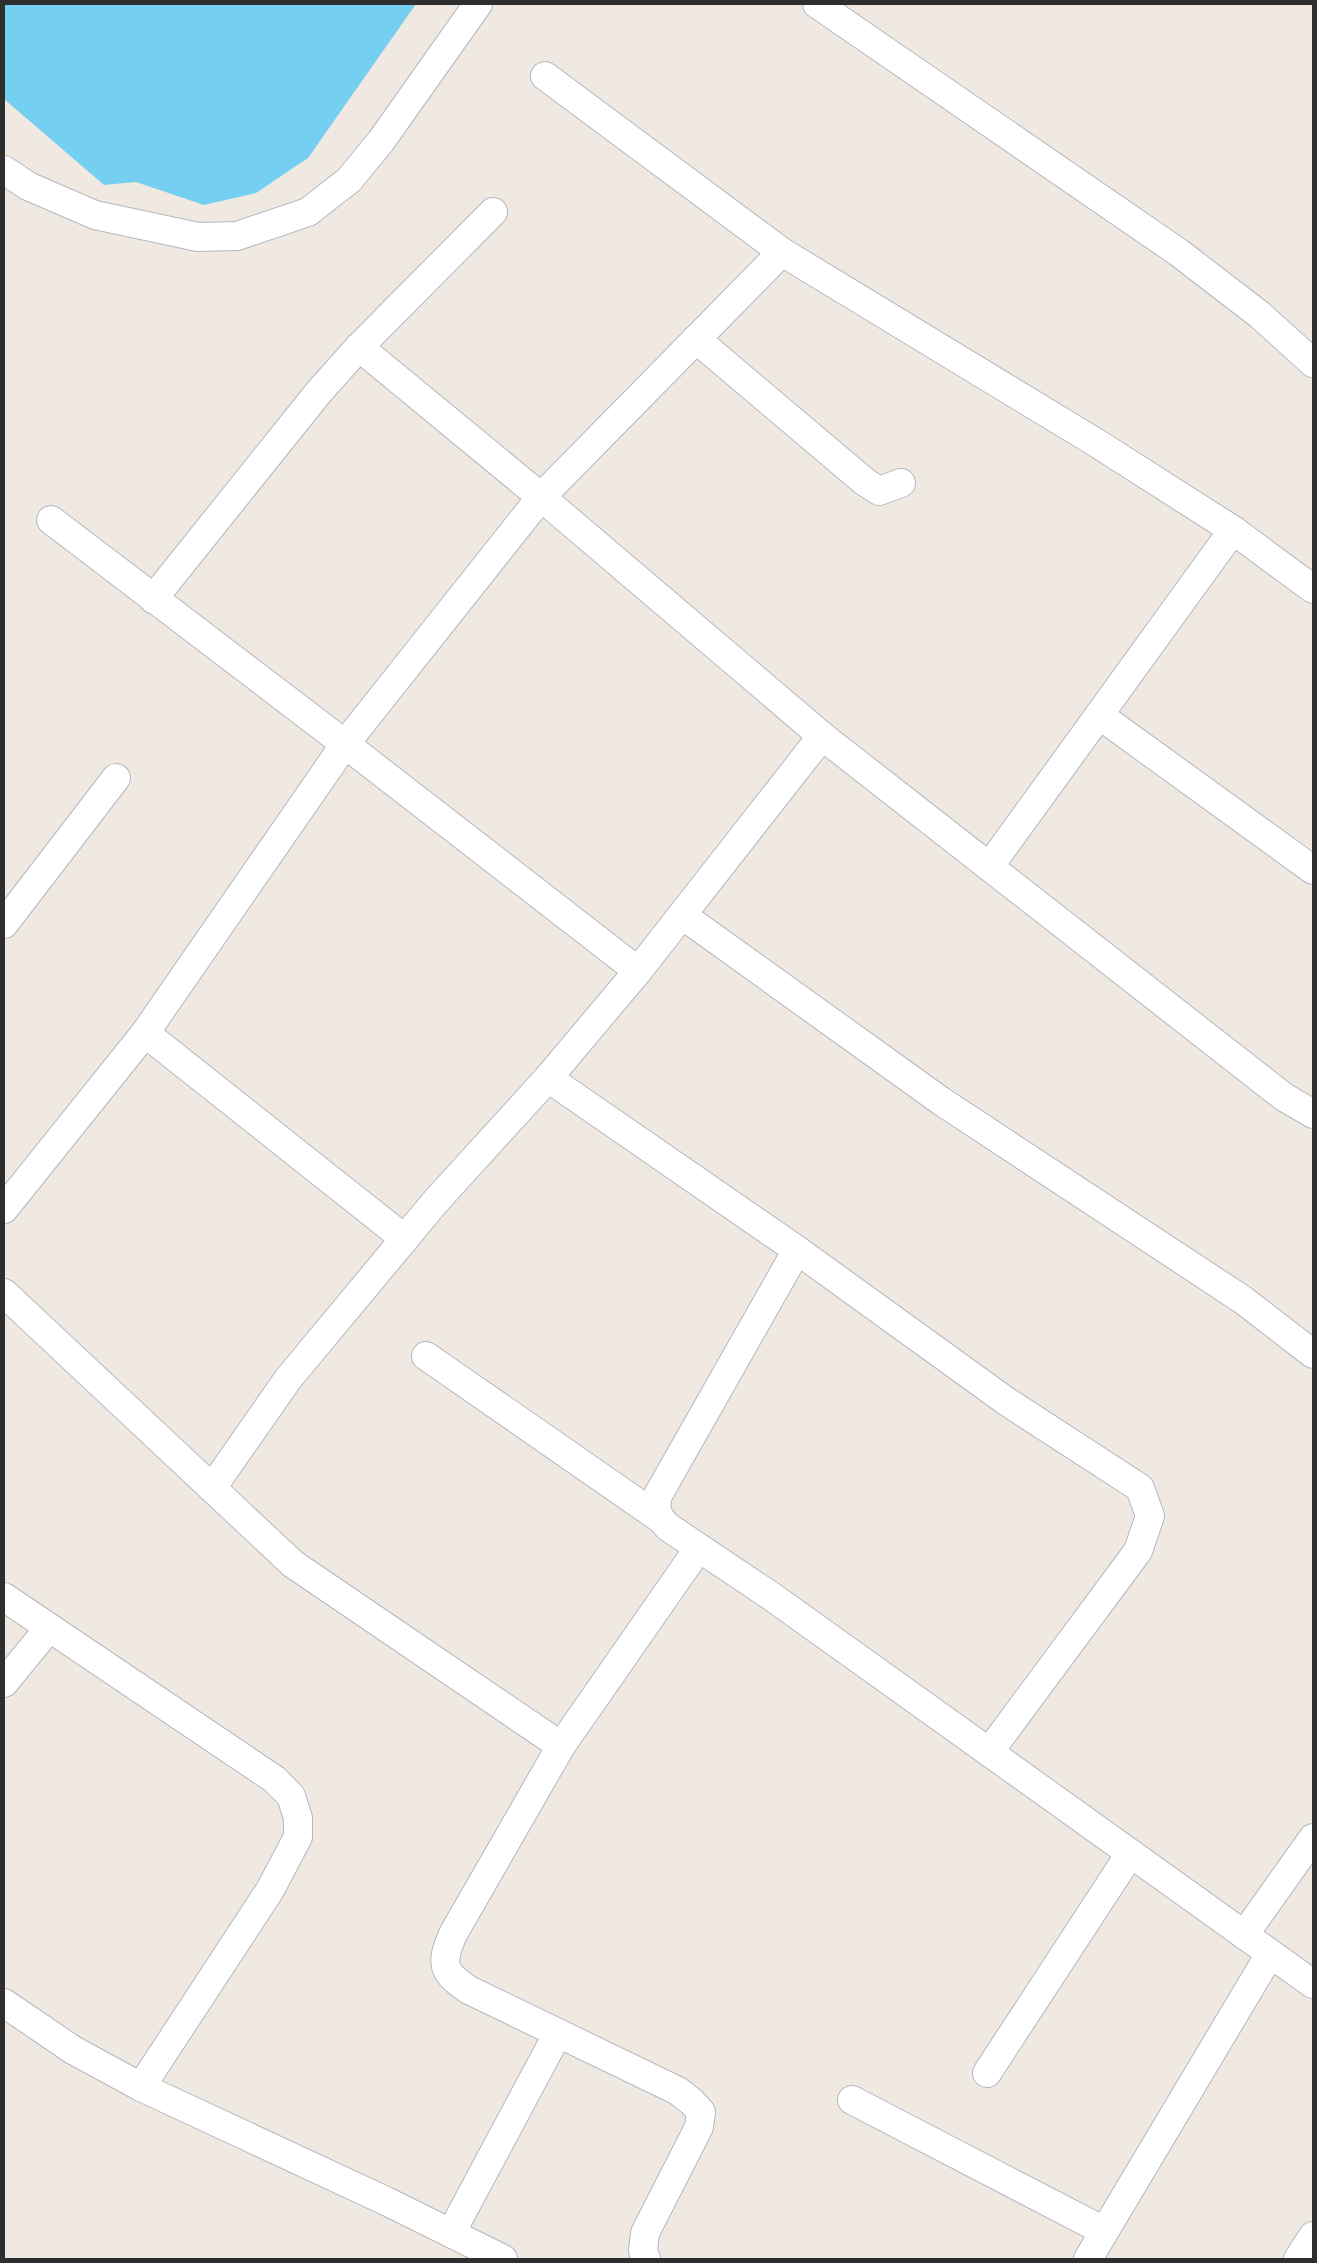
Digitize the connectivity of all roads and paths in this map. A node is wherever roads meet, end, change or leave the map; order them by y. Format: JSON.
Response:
{"nodes":[{"id":1,"x":478,"y":4,"type":"edge"},
{"id":2,"x":817,"y":4,"type":"edge"},
{"id":3,"x":545,"y":76,"type":"dead end"},
{"id":4,"x":4,"y":170,"type":"edge"},
{"id":5,"x":493,"y":212,"type":"dead end"},
{"id":6,"x":782,"y":252,"type":"junction"},
{"id":7,"x":696,"y":339,"type":"junction"},
{"id":8,"x":359,"y":347,"type":"junction"},
{"id":9,"x":1313,"y":363,"type":"edge"},
{"id":10,"x":901,"y":483,"type":"dead end"},
{"id":11,"x":541,"y":497,"type":"junction"},
{"id":12,"x":51,"y":520,"type":"dead end"},
{"id":13,"x":1233,"y":530,"type":"junction"},
{"id":14,"x":1313,"y":589,"type":"edge"},
{"id":15,"x":153,"y":599,"type":"junction"},
{"id":16,"x":1099,"y":715,"type":"junction"},
{"id":17,"x":822,"y":736,"type":"junction"},
{"id":18,"x":345,"y":744,"type":"junction"},
{"id":19,"x":116,"y":778,"type":"dead end"},
{"id":20,"x":989,"y":867,"type":"junction"},
{"id":21,"x":1313,"y":870,"type":"edge"},
{"id":22,"x":682,"y":915,"type":"junction"},
{"id":23,"x":4,"y":924,"type":"edge"},
{"id":24,"x":638,"y":971,"type":"junction"},
{"id":25,"x":145,"y":1033,"type":"junction"},
{"id":26,"x":548,"y":1078,"type":"junction"},
{"id":27,"x":1313,"y":1114,"type":"edge"},
{"id":28,"x":4,"y":1209,"type":"edge"},
{"id":29,"x":405,"y":1239,"type":"junction"},
{"id":30,"x":797,"y":1250,"type":"junction"},
{"id":31,"x":4,"y":1293,"type":"edge"},
{"id":32,"x":1313,"y":1354,"type":"edge"},
{"id":33,"x":426,"y":1356,"type":"dead end"},
{"id":34,"x":212,"y":1488,"type":"junction"},
{"id":35,"x":658,"y":1517,"type":"junction"},
{"id":36,"x":698,"y":1549,"type":"junction"},
{"id":37,"x":4,"y":1597,"type":"edge"},
{"id":38,"x":49,"y":1628,"type":"junction"},
{"id":39,"x":4,"y":1683,"type":"edge"},
{"id":40,"x":561,"y":1746,"type":"junction"},
{"id":41,"x":988,"y":1752,"type":"junction"},
{"id":42,"x":1313,"y":1838,"type":"edge"},
{"id":43,"x":1130,"y":1854,"type":"junction"},
{"id":44,"x":1244,"y":1935,"type":"junction"},
{"id":45,"x":1270,"y":1954,"type":"junction"},
{"id":46,"x":1313,"y":1984,"type":"edge"},
{"id":47,"x":4,"y":2003,"type":"edge"},
{"id":48,"x":558,"y":2033,"type":"junction"},
{"id":49,"x":987,"y":2073,"type":"dead end"},
{"id":50,"x":142,"y":2086,"type":"junction"},
{"id":51,"x":852,"y":2100,"type":"dead end"},
{"id":52,"x":1104,"y":2231,"type":"junction"},
{"id":53,"x":451,"y":2233,"type":"junction"},
{"id":54,"x":1313,"y":2236,"type":"edge"},
{"id":55,"x":503,"y":2259,"type":"edge"},
{"id":56,"x":646,"y":2259,"type":"edge"},
{"id":57,"x":1088,"y":2259,"type":"edge"},
{"id":58,"x":1298,"y":2259,"type":"edge"}],
"edges":[{"from":1,"to":4,"type":"street"},
{"from":2,"to":9,"type":"street"},
{"from":3,"to":6,"type":"street"},
{"from":5,"to":8,"type":"street"},
{"from":6,"to":7,"type":"street"},
{"from":6,"to":13,"type":"street"},
{"from":7,"to":10,"type":"street"},
{"from":7,"to":11,"type":"street"},
{"from":8,"to":11,"type":"street"},
{"from":8,"to":15,"type":"street"},
{"from":11,"to":17,"type":"street"},
{"from":11,"to":18,"type":"street"},
{"from":12,"to":15,"type":"street"},
{"from":13,"to":14,"type":"street"},
{"from":13,"to":16,"type":"street"},
{"from":15,"to":18,"type":"street"},
{"from":16,"to":20,"type":"street"},
{"from":16,"to":21,"type":"street"},
{"from":17,"to":20,"type":"street"},
{"from":17,"to":22,"type":"street"},
{"from":18,"to":24,"type":"street"},
{"from":18,"to":25,"type":"street"},
{"from":19,"to":23,"type":"street"},
{"from":20,"to":27,"type":"street"},
{"from":22,"to":24,"type":"street"},
{"from":22,"to":32,"type":"street"},
{"from":24,"to":26,"type":"street"},
{"from":25,"to":28,"type":"street"},
{"from":25,"to":29,"type":"street"},
{"from":26,"to":29,"type":"street"},
{"from":26,"to":30,"type":"street"},
{"from":29,"to":34,"type":"street"},
{"from":30,"to":35,"type":"street"},
{"from":30,"to":41,"type":"street"},
{"from":31,"to":34,"type":"street"},
{"from":33,"to":35,"type":"street"},
{"from":34,"to":40,"type":"street"},
{"from":35,"to":36,"type":"street"},
{"from":36,"to":40,"type":"street"},
{"from":36,"to":41,"type":"street"},
{"from":37,"to":38,"type":"street"},
{"from":38,"to":39,"type":"street"},
{"from":38,"to":50,"type":"street"},
{"from":40,"to":48,"type":"street"},
{"from":41,"to":43,"type":"street"},
{"from":42,"to":44,"type":"street"},
{"from":43,"to":44,"type":"street"},
{"from":43,"to":49,"type":"street"},
{"from":44,"to":45,"type":"street"},
{"from":45,"to":46,"type":"street"},
{"from":45,"to":52,"type":"street"},
{"from":47,"to":50,"type":"street"},
{"from":48,"to":53,"type":"street"},
{"from":48,"to":56,"type":"street"},
{"from":50,"to":53,"type":"street"},
{"from":51,"to":52,"type":"street"},
{"from":52,"to":57,"type":"street"},
{"from":53,"to":55,"type":"street"},
{"from":54,"to":58,"type":"street"}]}
